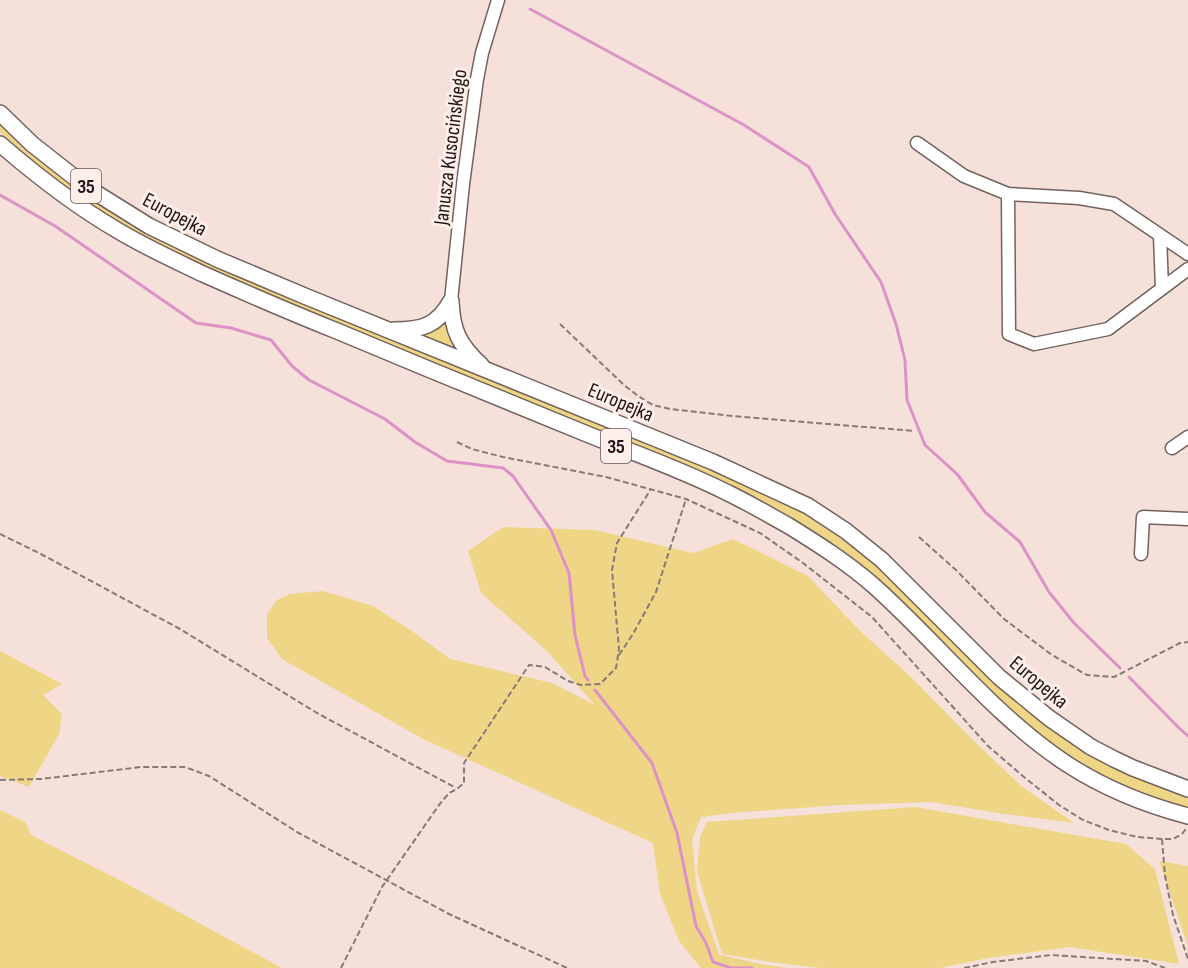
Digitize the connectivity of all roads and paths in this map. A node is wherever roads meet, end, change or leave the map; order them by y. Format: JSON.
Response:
{"nodes":[{"id":1,"x":498,"y":0,"type":"edge"},
{"id":2,"x":0,"y":113,"type":"edge"},
{"id":3,"x":917,"y":143,"type":"dead end"},
{"id":4,"x":0,"y":144,"type":"edge"},
{"id":5,"x":1008,"y":194,"type":"junction"},
{"id":6,"x":1160,"y":235,"type":"junction"},
{"id":7,"x":1188,"y":254,"type":"edge"},
{"id":8,"x":1188,"y":269,"type":"edge"},
{"id":9,"x":1162,"y":288,"type":"junction"},
{"id":10,"x":451,"y":301,"type":"junction"},
{"id":11,"x":560,"y":324,"type":"dead end"},
{"id":12,"x":386,"y":330,"type":"junction"},
{"id":13,"x":488,"y":371,"type":"junction"},
{"id":14,"x":914,"y":431,"type":"dead end"},
{"id":15,"x":1188,"y":437,"type":"edge"},
{"id":16,"x":457,"y":442,"type":"dead end"},
{"id":17,"x":1172,"y":448,"type":"dead end"},
{"id":18,"x":651,"y":489,"type":"junction"},
{"id":19,"x":686,"y":499,"type":"junction"},
{"id":20,"x":1188,"y":519,"type":"edge"},
{"id":21,"x":0,"y":534,"type":"edge"},
{"id":22,"x":919,"y":537,"type":"dead end"},
{"id":23,"x":1141,"y":554,"type":"dead end"},
{"id":24,"x":1188,"y":642,"type":"edge"},
{"id":25,"x":618,"y":657,"type":"junction"},
{"id":26,"x":0,"y":780,"type":"edge"},
{"id":27,"x":457,"y":789,"type":"junction"},
{"id":28,"x":1188,"y":789,"type":"edge"},
{"id":29,"x":1187,"y":822,"type":"edge"},
{"id":30,"x":1162,"y":839,"type":"junction"},
{"id":31,"x":387,"y":880,"type":"junction"},
{"id":32,"x":1188,"y":959,"type":"edge"},
{"id":33,"x":340,"y":968,"type":"edge"},
{"id":34,"x":567,"y":968,"type":"edge"},
{"id":35,"x":964,"y":968,"type":"edge"},
{"id":36,"x":1165,"y":968,"type":"edge"}],
"edges":[{"from":1,"to":10,"type":"street","name":"Janusza Kusocińskiego"},
{"from":2,"to":12,"type":"main road","name":"Europejka","number":"35"},
{"from":3,"to":5,"type":"street"},
{"from":4,"to":29,"type":"main road","name":"Europejka","number":"35"},
{"from":5,"to":6,"type":"street"},
{"from":5,"to":9,"type":"street"},
{"from":6,"to":7,"type":"street"},
{"from":6,"to":9,"type":"street"},
{"from":8,"to":9,"type":"street"},
{"from":10,"to":12,"type":"main road"},
{"from":10,"to":13,"type":"main road"},
{"from":11,"to":14,"type":"path"},
{"from":12,"to":13,"type":"main road","name":"Europejka","number":"35"},
{"from":13,"to":28,"type":"main road","name":"Europejka","number":"35"},
{"from":15,"to":17,"type":"street"},
{"from":16,"to":18,"type":"path"},
{"from":18,"to":19,"type":"path"},
{"from":18,"to":25,"type":"path"},
{"from":19,"to":25,"type":"path"},
{"from":19,"to":30,"type":"path"},
{"from":20,"to":23,"type":"street"},
{"from":21,"to":27,"type":"path"},
{"from":22,"to":24,"type":"path"},
{"from":25,"to":27,"type":"path"},
{"from":26,"to":31,"type":"path"},
{"from":27,"to":31,"type":"path"},
{"from":29,"to":30,"type":"path"},
{"from":30,"to":32,"type":"path"},
{"from":31,"to":33,"type":"path"},
{"from":31,"to":34,"type":"path"},
{"from":35,"to":36,"type":"path"}]}
